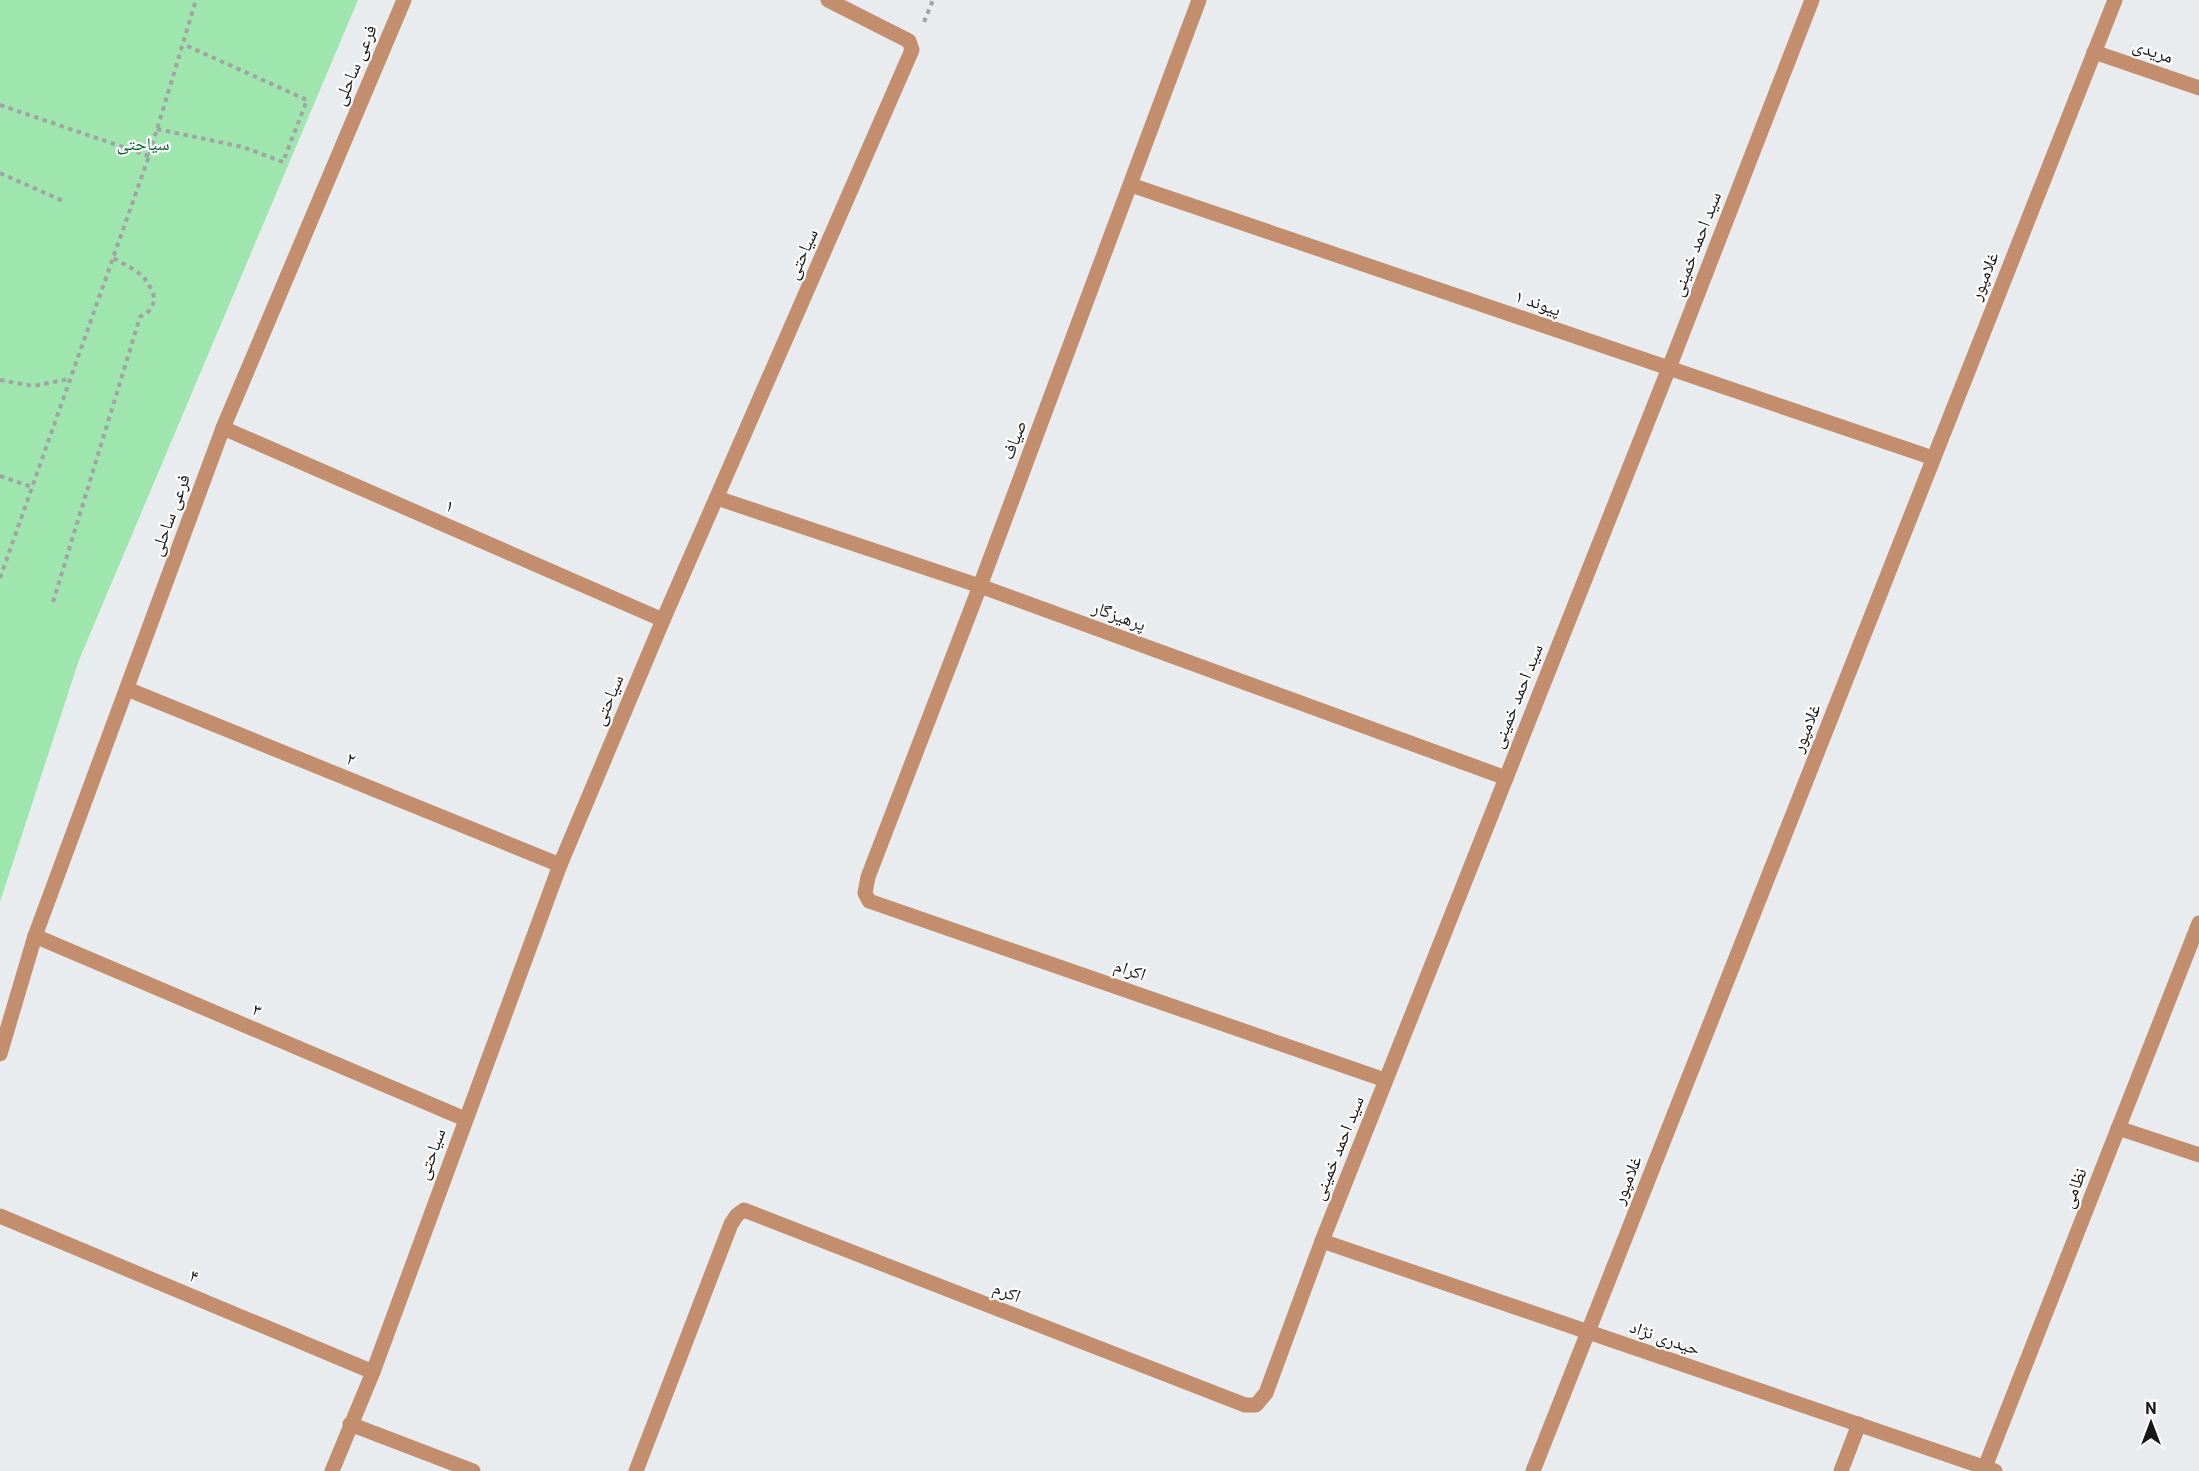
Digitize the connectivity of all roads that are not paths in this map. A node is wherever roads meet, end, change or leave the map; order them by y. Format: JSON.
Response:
{"nodes":[{"id":1,"x":404,"y":0,"type":"edge"},
{"id":2,"x":828,"y":0,"type":"edge"},
{"id":3,"x":1199,"y":0,"type":"edge"},
{"id":4,"x":1812,"y":0,"type":"edge"},
{"id":5,"x":2115,"y":0,"type":"edge"},
{"id":6,"x":2094,"y":52,"type":"junction"},
{"id":7,"x":2199,"y":88,"type":"edge"},
{"id":8,"x":1131,"y":185,"type":"junction"},
{"id":9,"x":1669,"y":368,"type":"junction"},
{"id":10,"x":223,"y":428,"type":"junction"},
{"id":11,"x":1933,"y":458,"type":"junction"},
{"id":12,"x":717,"y":498,"type":"junction"},
{"id":13,"x":980,"y":586,"type":"junction"},
{"id":14,"x":663,"y":620,"type":"junction"},
{"id":15,"x":127,"y":689,"type":"junction"},
{"id":16,"x":1506,"y":778,"type":"junction"},
{"id":17,"x":560,"y":865,"type":"junction"},
{"id":18,"x":865,"y":893,"type":"joint"},
{"id":19,"x":2199,"y":923,"type":"edge"},
{"id":20,"x":34,"y":936,"type":"junction"},
{"id":21,"x":0,"y":1054,"type":"edge"},
{"id":22,"x":1385,"y":1080,"type":"junction"},
{"id":23,"x":465,"y":1119,"type":"junction"},
{"id":24,"x":2118,"y":1128,"type":"junction"},
{"id":25,"x":2199,"y":1155,"type":"edge"},
{"id":26,"x":0,"y":1216,"type":"edge"},
{"id":27,"x":1322,"y":1241,"type":"junction"},
{"id":28,"x":1588,"y":1332,"type":"junction"},
{"id":29,"x":373,"y":1372,"type":"junction"},
{"id":30,"x":1256,"y":1405,"type":"joint"},
{"id":31,"x":350,"y":1424,"type":"junction"},
{"id":32,"x":1859,"y":1424,"type":"junction"},
{"id":33,"x":1990,"y":1469,"type":"edge"},
{"id":34,"x":332,"y":1471,"type":"edge"},
{"id":35,"x":473,"y":1471,"type":"edge"},
{"id":36,"x":636,"y":1471,"type":"edge"},
{"id":37,"x":1533,"y":1471,"type":"edge"},
{"id":38,"x":1841,"y":1471,"type":"edge"}],
"edges":[{"from":1,"to":10,"type":"street","name":"فرعی ساحلی"},
{"from":2,"to":12,"type":"street","name":"سیاحتی"},
{"from":3,"to":8,"type":"street","name":"صیاف"},
{"from":4,"to":9,"type":"street","name":"سید احمد خمینی"},
{"from":5,"to":6,"type":"street","name":"غلامپور"},
{"from":6,"to":7,"type":"street","name":"مریدی"},
{"from":6,"to":11,"type":"street","name":"غلامپور"},
{"from":8,"to":9,"type":"street","name":"پیوند ۱"},
{"from":8,"to":13,"type":"street","name":"صیاف"},
{"from":9,"to":11,"type":"street","name":"پیوند ۱"},
{"from":9,"to":16,"type":"street","name":"سید احمد خمینی"},
{"from":10,"to":14,"type":"street","name":"۱"},
{"from":10,"to":15,"type":"street","name":"فرعی ساحلی"},
{"from":11,"to":28,"type":"street","name":"غلامپور"},
{"from":12,"to":13,"type":"street","name":"پرهیزگار"},
{"from":12,"to":14,"type":"street","name":"سیاحتی"},
{"from":13,"to":16,"type":"street","name":"پرهیزگار"},
{"from":13,"to":18,"type":"street","name":"صیاف"},
{"from":14,"to":17,"type":"street","name":"سیاحتی"},
{"from":15,"to":17,"type":"street","name":"۲"},
{"from":15,"to":20,"type":"street","name":"فرعی ساحلی"},
{"from":16,"to":22,"type":"street","name":"سید احمد خمینی"},
{"from":17,"to":23,"type":"street","name":"سیاحتی"},
{"from":18,"to":22,"type":"street","name":"اکرام"},
{"from":19,"to":24,"type":"street","name":"نظامی"},
{"from":20,"to":21,"type":"street","name":"فرعی ساحلی"},
{"from":20,"to":23,"type":"street","name":"۳"},
{"from":22,"to":27,"type":"street","name":"سید احمد خمینی"},
{"from":23,"to":29,"type":"street","name":"سیاحتی"},
{"from":24,"to":25,"type":"street"},
{"from":24,"to":33,"type":"street","name":"نظامی"},
{"from":26,"to":29,"type":"street","name":"۴"},
{"from":27,"to":28,"type":"street","name":"حیدری نژاد"},
{"from":27,"to":30,"type":"street","name":"سید احمد خمینی"},
{"from":28,"to":32,"type":"street","name":"حیدری نژاد"},
{"from":28,"to":37,"type":"street","name":"غلامپور"},
{"from":29,"to":31,"type":"street","name":"سیاحتی"},
{"from":30,"to":36,"type":"street","name":"اکرم"},
{"from":31,"to":34,"type":"street","name":"سیاحتی"},
{"from":31,"to":35,"type":"street"},
{"from":32,"to":33,"type":"street","name":"حیدری نژاد"},
{"from":32,"to":38,"type":"street"}]}
